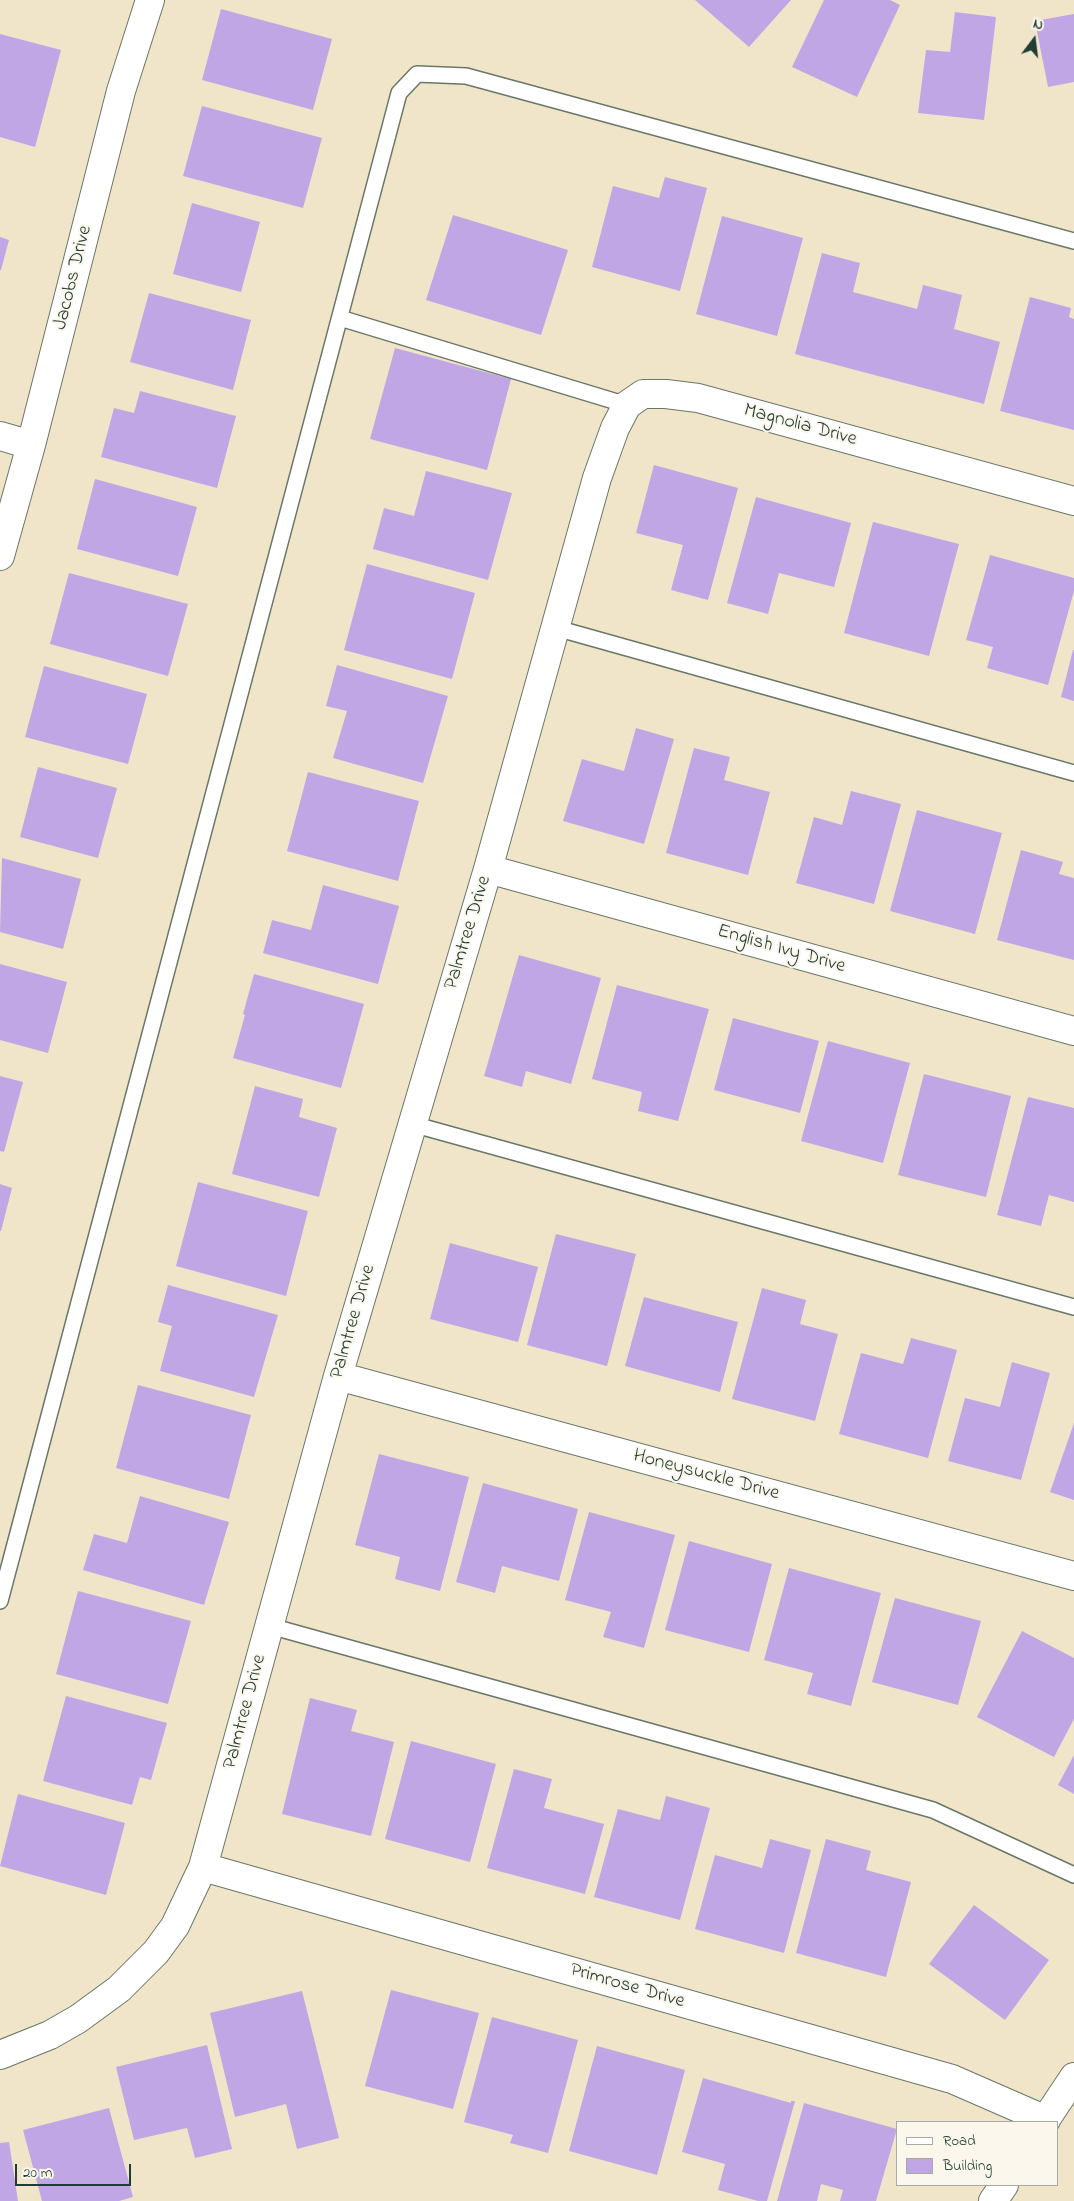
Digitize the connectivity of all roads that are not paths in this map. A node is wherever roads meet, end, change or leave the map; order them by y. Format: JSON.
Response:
{"nodes":[{"id":1,"x":150,"y":0,"type":"edge"},
{"id":2,"x":1074,"y":241,"type":"edge"},
{"id":3,"x":340,"y":318,"type":"junction"},
{"id":4,"x":627,"y":405,"type":"junction"},
{"id":5,"x":0,"y":436,"type":"edge"},
{"id":6,"x":31,"y":445,"type":"junction"},
{"id":7,"x":1074,"y":501,"type":"edge"},
{"id":8,"x":0,"y":556,"type":"edge"},
{"id":9,"x":556,"y":628,"type":"junction"},
{"id":10,"x":1074,"y":773,"type":"edge"},
{"id":11,"x":488,"y":869,"type":"junction"},
{"id":12,"x":1074,"y":1032,"type":"edge"},
{"id":13,"x":412,"y":1124,"type":"junction"},
{"id":14,"x":1074,"y":1307,"type":"edge"},
{"id":15,"x":338,"y":1376,"type":"junction"},
{"id":16,"x":1074,"y":1576,"type":"edge"},
{"id":17,"x":0,"y":1600,"type":"edge"},
{"id":18,"x":270,"y":1626,"type":"junction"},
{"id":19,"x":203,"y":1867,"type":"junction"},
{"id":20,"x":1074,"y":1875,"type":"edge"},
{"id":21,"x":1,"y":2050,"type":"edge"},
{"id":22,"x":1074,"y":2077,"type":"edge"},
{"id":23,"x":1045,"y":2121,"type":"edge"},
{"id":24,"x":1003,"y":2186,"type":"edge"},
{"id":25,"x":993,"y":2201,"type":"edge"}],
"edges":[{"from":1,"to":6,"type":"street","name":"Jacobs Drive"},
{"from":2,"to":3,"type":"lane"},
{"from":3,"to":4,"type":"lane"},
{"from":3,"to":17,"type":"lane"},
{"from":4,"to":7,"type":"street","name":"Magnolia Drive"},
{"from":4,"to":9,"type":"street","name":"Palmtree Drive"},
{"from":5,"to":6,"type":"street"},
{"from":6,"to":8,"type":"street","name":"Jacobs Drive"},
{"from":9,"to":10,"type":"lane"},
{"from":9,"to":11,"type":"street","name":"Palmtree Drive"},
{"from":11,"to":12,"type":"street","name":"English Ivy Drive"},
{"from":11,"to":13,"type":"street","name":"Palmtree Drive"},
{"from":13,"to":14,"type":"lane"},
{"from":13,"to":15,"type":"street","name":"Palmtree Drive"},
{"from":15,"to":16,"type":"street","name":"Honeysuckle Drive"},
{"from":15,"to":18,"type":"street","name":"Palmtree Drive"},
{"from":18,"to":19,"type":"street","name":"Palmtree Drive"},
{"from":18,"to":20,"type":"lane"},
{"from":19,"to":21,"type":"street","name":"Palmtree Drive"},
{"from":19,"to":23,"type":"street","name":"Primrose Drive"},
{"from":22,"to":23,"type":"street"},
{"from":24,"to":25,"type":"street"}]}
